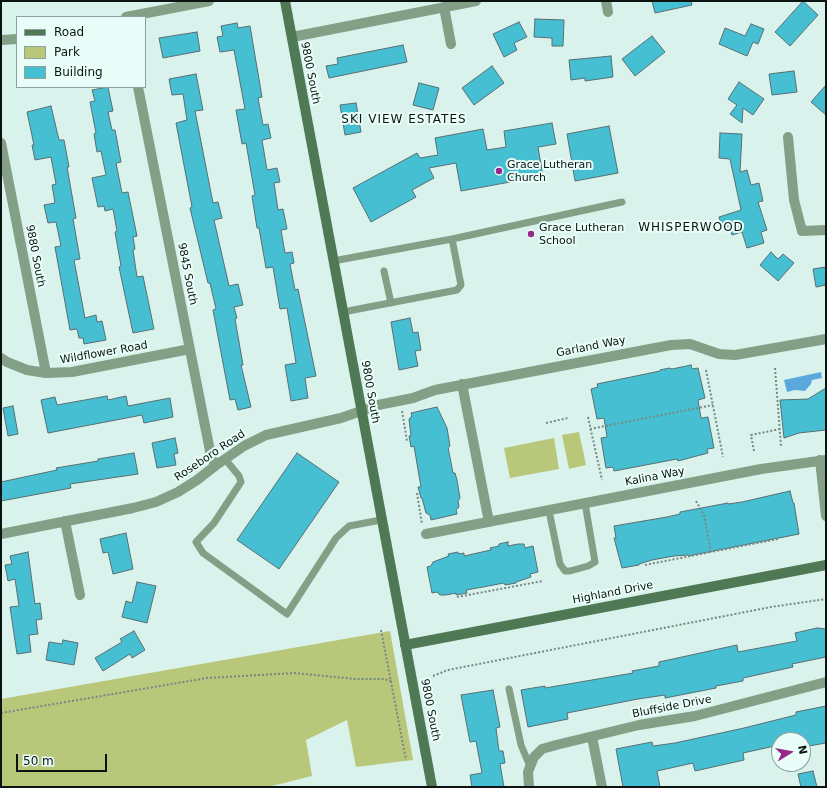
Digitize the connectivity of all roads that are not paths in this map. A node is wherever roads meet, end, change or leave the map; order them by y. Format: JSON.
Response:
{"nodes":[{"id":1,"x":209,"y":1,"type":"edge"},
{"id":2,"x":285,"y":1,"type":"edge"},
{"id":3,"x":476,"y":1,"type":"edge"},
{"id":4,"x":606,"y":1,"type":"edge"},
{"id":5,"x":444,"y":7,"type":"junction"},
{"id":6,"x":608,"y":12,"type":"dead end"},
{"id":7,"x":131,"y":16,"type":"edge"},
{"id":8,"x":292,"y":37,"type":"junction"},
{"id":9,"x":16,"y":39,"type":"edge"},
{"id":10,"x":1,"y":40,"type":"edge"},
{"id":11,"x":451,"y":44,"type":"dead end"},
{"id":12,"x":138,"y":88,"type":"edge"},
{"id":13,"x":788,"y":137,"type":"dead end"},
{"id":14,"x":1,"y":143,"type":"edge"},
{"id":15,"x":622,"y":202,"type":"dead end"},
{"id":16,"x":826,"y":230,"type":"edge"},
{"id":17,"x":452,"y":239,"type":"junction"},
{"id":18,"x":333,"y":261,"type":"junction"},
{"id":19,"x":384,"y":271,"type":"dead end"},
{"id":20,"x":391,"y":303,"type":"junction"},
{"id":21,"x":343,"y":312,"type":"junction"},
{"id":22,"x":826,"y":338,"type":"edge"},
{"id":23,"x":190,"y":349,"type":"junction"},
{"id":24,"x":1,"y":358,"type":"edge"},
{"id":25,"x":46,"y":373,"type":"junction"},
{"id":26,"x":462,"y":384,"type":"junction"},
{"id":27,"x":361,"y":411,"type":"junction"},
{"id":28,"x":224,"y":459,"type":"junction"},
{"id":29,"x":823,"y":460,"type":"edge"},
{"id":30,"x":215,"y":466,"type":"junction"},
{"id":31,"x":585,"y":503,"type":"junction"},
{"id":32,"x":549,"y":511,"type":"junction"},
{"id":33,"x":826,"y":516,"type":"edge"},
{"id":34,"x":381,"y":520,"type":"junction"},
{"id":35,"x":65,"y":521,"type":"junction"},
{"id":36,"x":489,"y":522,"type":"junction"},
{"id":37,"x":424,"y":530,"type":"road end"},
{"id":38,"x":1,"y":534,"type":"edge"},
{"id":39,"x":826,"y":565,"type":"edge"},
{"id":40,"x":80,"y":595,"type":"dead end"},
{"id":41,"x":405,"y":645,"type":"junction"},
{"id":42,"x":826,"y":682,"type":"edge"},
{"id":43,"x":510,"y":689,"type":"dead end"},
{"id":44,"x":592,"y":736,"type":"junction"},
{"id":45,"x":529,"y":764,"type":"junction"},
{"id":46,"x":432,"y":787,"type":"edge"},
{"id":47,"x":529,"y":787,"type":"edge"},
{"id":48,"x":602,"y":787,"type":"edge"}],
"edges":[{"from":1,"to":7,"type":"street"},
{"from":2,"to":8,"type":"street","name":"9800 South"},
{"from":3,"to":5,"type":"street"},
{"from":4,"to":6,"type":"street"},
{"from":5,"to":8,"type":"street"},
{"from":5,"to":11,"type":"street"},
{"from":8,"to":18,"type":"street","name":"9800 South"},
{"from":9,"to":10,"type":"street"},
{"from":12,"to":23,"type":"street","name":"9845 South"},
{"from":13,"to":16,"type":"street"},
{"from":14,"to":25,"type":"street","name":"9880 South"},
{"from":15,"to":17,"type":"lane"},
{"from":17,"to":18,"type":"lane"},
{"from":17,"to":20,"type":"lane"},
{"from":18,"to":21,"type":"street","name":"9800 South"},
{"from":19,"to":20,"type":"lane"},
{"from":20,"to":21,"type":"lane"},
{"from":21,"to":27,"type":"street","name":"9800 South"},
{"from":22,"to":26,"type":"street","name":"Garland Way"},
{"from":23,"to":25,"type":"street","name":"Wildflower Road"},
{"from":23,"to":30,"type":"street","name":"9845 South"},
{"from":24,"to":25,"type":"street","name":"Wildflower Road"},
{"from":26,"to":27,"type":"street","name":"Garland Way"},
{"from":26,"to":36,"type":"street"},
{"from":27,"to":28,"type":"street","name":"Roseboro Road"},
{"from":27,"to":34,"type":"street","name":"9800 South"},
{"from":28,"to":30,"type":"street","name":"Roseboro Road"},
{"from":28,"to":34,"type":"lane"},
{"from":29,"to":31,"type":"street","name":"Kalina Way"},
{"from":29,"to":33,"type":"street"},
{"from":30,"to":35,"type":"street","name":"Roseboro Road"},
{"from":31,"to":32,"type":"street","name":"Kalina Way"},
{"from":31,"to":32,"type":"lane"},
{"from":32,"to":36,"type":"street","name":"Kalina Way"},
{"from":34,"to":41,"type":"street","name":"9800 South"},
{"from":35,"to":38,"type":"street","name":"Roseboro Road"},
{"from":35,"to":40,"type":"street"},
{"from":36,"to":37,"type":"street","name":"Kalina Way"},
{"from":39,"to":41,"type":"street","name":"Highland Drive"},
{"from":41,"to":46,"type":"street","name":"9800 South"},
{"from":42,"to":44,"type":"street","name":"Bluffside Drive"},
{"from":43,"to":45,"type":"lane"},
{"from":44,"to":45,"type":"street","name":"Bluffside Drive"},
{"from":44,"to":48,"type":"street"},
{"from":45,"to":47,"type":"street"}]}
